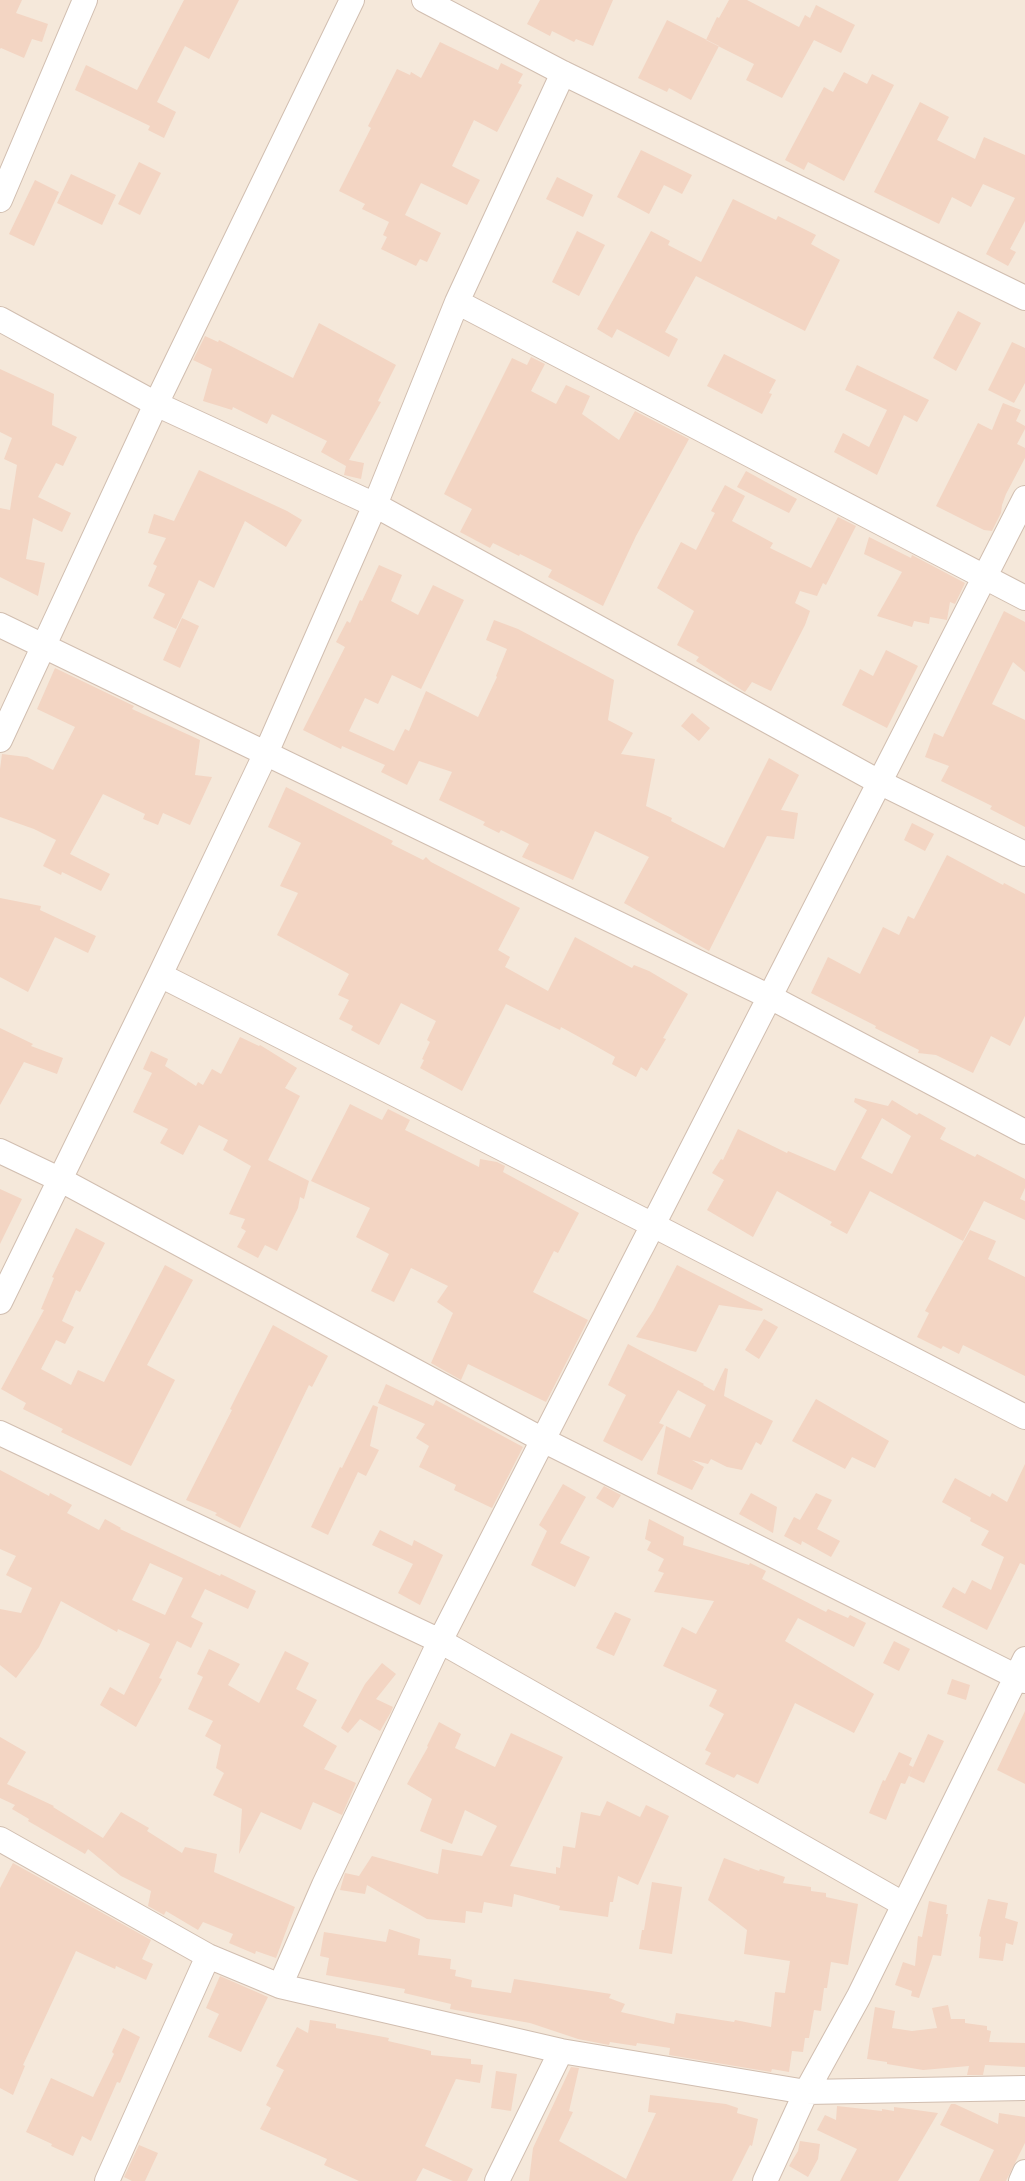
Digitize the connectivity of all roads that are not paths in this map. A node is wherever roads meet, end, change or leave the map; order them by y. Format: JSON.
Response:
{"nodes":[{"id":1,"x":85,"y":0,"type":"edge"},
{"id":2,"x":352,"y":0,"type":"edge"},
{"id":3,"x":424,"y":0,"type":"edge"},
{"id":4,"x":563,"y":73,"type":"junction"},
{"id":5,"x":0,"y":200,"type":"edge"},
{"id":6,"x":1025,"y":298,"type":"edge"},
{"id":7,"x":456,"y":302,"type":"junction"},
{"id":8,"x":0,"y":319,"type":"edge"},
{"id":9,"x":156,"y":404,"type":"junction"},
{"id":10,"x":1025,"y":498,"type":"edge"},
{"id":11,"x":375,"y":505,"type":"junction"},
{"id":12,"x":984,"y":578,"type":"junction"},
{"id":13,"x":1025,"y":598,"type":"edge"},
{"id":14,"x":0,"y":625,"type":"edge"},
{"id":15,"x":43,"y":647,"type":"junction"},
{"id":16,"x":0,"y":740,"type":"edge"},
{"id":17,"x":266,"y":753,"type":"junction"},
{"id":18,"x":879,"y":783,"type":"junction"},
{"id":19,"x":1025,"y":854,"type":"edge"},
{"id":20,"x":160,"y":975,"type":"junction"},
{"id":21,"x":770,"y":997,"type":"junction"},
{"id":22,"x":1025,"y":1132,"type":"edge"},
{"id":23,"x":0,"y":1151,"type":"edge"},
{"id":24,"x":61,"y":1180,"type":"junction"},
{"id":25,"x":653,"y":1225,"type":"junction"},
{"id":26,"x":0,"y":1302,"type":"edge"},
{"id":27,"x":1025,"y":1417,"type":"edge"},
{"id":28,"x":0,"y":1433,"type":"edge"},
{"id":29,"x":543,"y":1440,"type":"junction"},
{"id":30,"x":440,"y":1641,"type":"junction"},
{"id":31,"x":1022,"y":1672,"type":"edge"},
{"id":32,"x":0,"y":1839,"type":"edge"},
{"id":33,"x":903,"y":1904,"type":"junction"},
{"id":34,"x":208,"y":1956,"type":"junction"},
{"id":35,"x":279,"y":1986,"type":"junction"},
{"id":36,"x":561,"y":2051,"type":"junction"},
{"id":37,"x":1025,"y":2088,"type":"edge"},
{"id":38,"x":806,"y":2092,"type":"junction"},
{"id":39,"x":1025,"y":2172,"type":"edge"},
{"id":40,"x":107,"y":2181,"type":"edge"},
{"id":41,"x":497,"y":2181,"type":"edge"},
{"id":42,"x":765,"y":2181,"type":"edge"},
{"id":43,"x":1021,"y":2181,"type":"edge"}],
"edges":[{"from":1,"to":5,"type":"street"},
{"from":2,"to":9,"type":"street"},
{"from":3,"to":4,"type":"street"},
{"from":4,"to":6,"type":"street"},
{"from":4,"to":7,"type":"street"},
{"from":7,"to":11,"type":"street"},
{"from":7,"to":12,"type":"street"},
{"from":8,"to":9,"type":"street"},
{"from":9,"to":11,"type":"street"},
{"from":9,"to":15,"type":"street"},
{"from":10,"to":12,"type":"street"},
{"from":11,"to":17,"type":"street"},
{"from":11,"to":18,"type":"street"},
{"from":12,"to":13,"type":"street"},
{"from":12,"to":18,"type":"street"},
{"from":14,"to":15,"type":"street"},
{"from":15,"to":16,"type":"street"},
{"from":15,"to":17,"type":"street"},
{"from":17,"to":20,"type":"street"},
{"from":17,"to":21,"type":"street"},
{"from":18,"to":19,"type":"street"},
{"from":18,"to":21,"type":"street"},
{"from":20,"to":24,"type":"street"},
{"from":20,"to":25,"type":"street"},
{"from":21,"to":22,"type":"street"},
{"from":21,"to":25,"type":"street"},
{"from":23,"to":24,"type":"street"},
{"from":24,"to":26,"type":"street"},
{"from":24,"to":29,"type":"street"},
{"from":25,"to":27,"type":"street"},
{"from":25,"to":29,"type":"street"},
{"from":28,"to":30,"type":"street"},
{"from":29,"to":30,"type":"street"},
{"from":29,"to":31,"type":"street"},
{"from":30,"to":33,"type":"street"},
{"from":30,"to":35,"type":"street"},
{"from":31,"to":33,"type":"street"},
{"from":32,"to":34,"type":"street"},
{"from":33,"to":38,"type":"street"},
{"from":34,"to":35,"type":"street"},
{"from":34,"to":40,"type":"street"},
{"from":35,"to":36,"type":"street"},
{"from":36,"to":38,"type":"street"},
{"from":36,"to":41,"type":"street"},
{"from":37,"to":38,"type":"street"},
{"from":38,"to":42,"type":"street"},
{"from":39,"to":43,"type":"street"}]}
